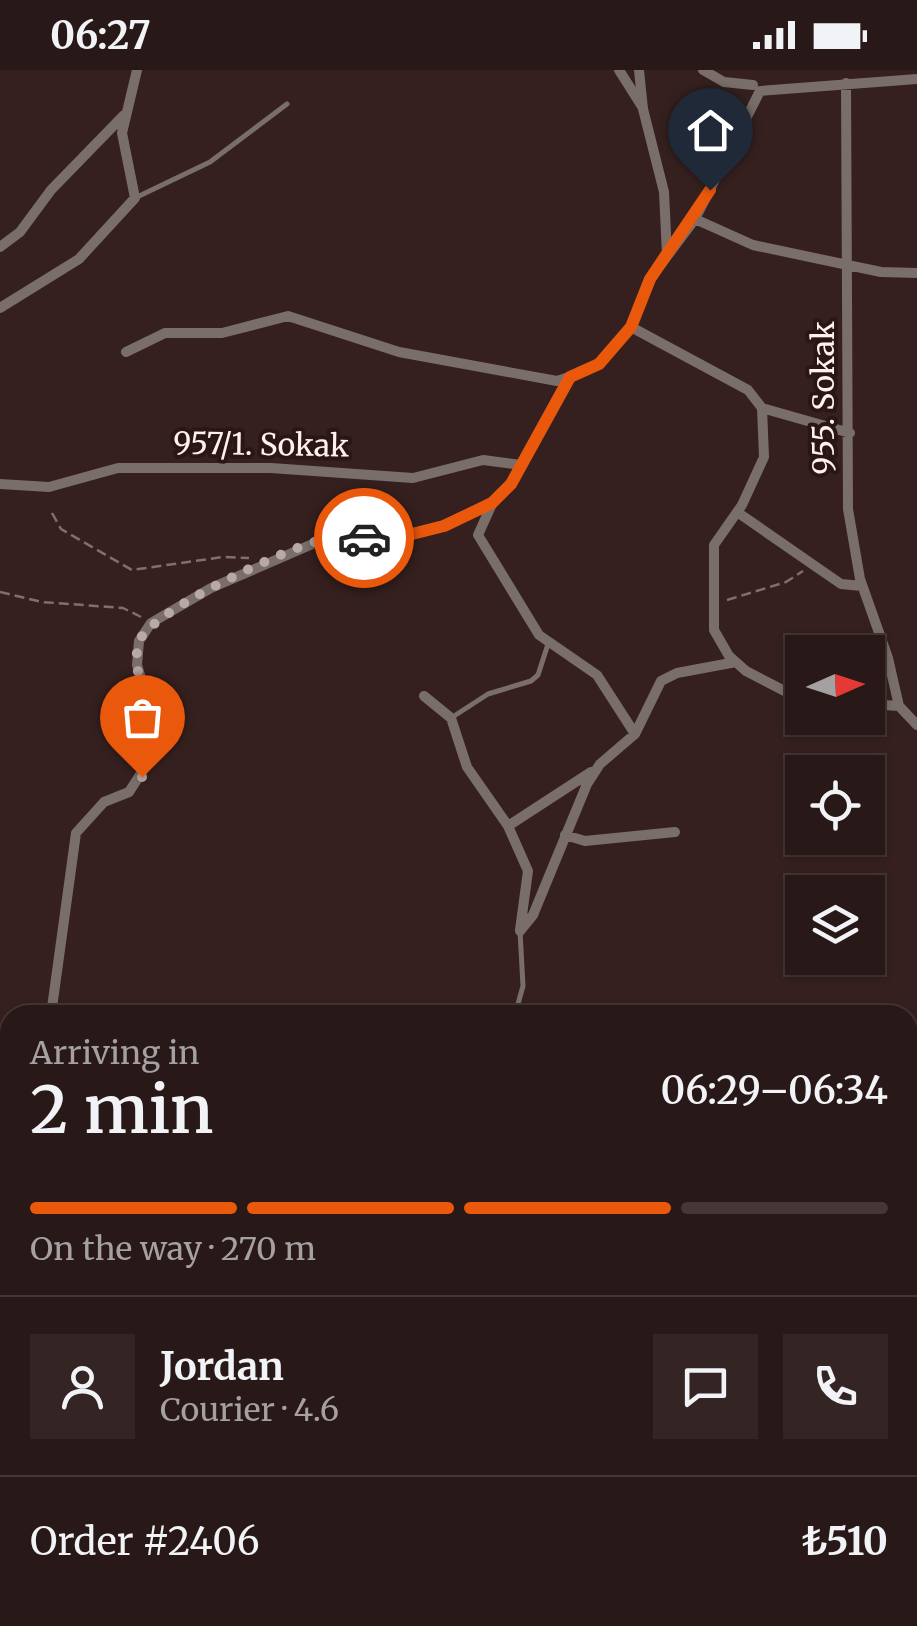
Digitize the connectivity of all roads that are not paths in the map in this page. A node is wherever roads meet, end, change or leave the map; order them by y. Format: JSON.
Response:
{"nodes":[{"id":1,"x":137,"y":70,"type":"edge"},
{"id":2,"x":618,"y":70,"type":"edge"},
{"id":3,"x":640,"y":70,"type":"edge"},
{"id":4,"x":703,"y":70,"type":"edge"},
{"id":5,"x":754,"y":70,"type":"edge"},
{"id":6,"x":858,"y":70,"type":"edge"},
{"id":7,"x":917,"y":79,"type":"edge"},
{"id":8,"x":851,"y":83,"type":"junction"},
{"id":9,"x":753,"y":86,"type":"junction"},
{"id":10,"x":751,"y":102,"type":"junction"},
{"id":11,"x":287,"y":104,"type":"dead end"},
{"id":12,"x":643,"y":109,"type":"junction"},
{"id":13,"x":125,"y":114,"type":"junction"},
{"id":14,"x":134,"y":198,"type":"junction"},
{"id":15,"x":695,"y":219,"type":"junction"},
{"id":16,"x":0,"y":247,"type":"edge"},
{"id":17,"x":667,"y":256,"type":"junction"},
{"id":18,"x":850,"y":263,"type":"junction"},
{"id":19,"x":917,"y":273,"type":"edge"},
{"id":20,"x":0,"y":308,"type":"edge"},
{"id":21,"x":631,"y":327,"type":"junction"},
{"id":22,"x":126,"y":352,"type":"dead end"},
{"id":23,"x":570,"y":377,"type":"junction"},
{"id":24,"x":762,"y":408,"type":"junction"},
{"id":25,"x":850,"y":433,"type":"junction"},
{"id":26,"x":521,"y":465,"type":"junction"},
{"id":27,"x":0,"y":484,"type":"edge"},
{"id":28,"x":492,"y":503,"type":"junction"},
{"id":29,"x":737,"y":512,"type":"junction"},
{"id":30,"x":862,"y":586,"type":"junction"},
{"id":31,"x":548,"y":644,"type":"junction"},
{"id":32,"x":736,"y":662,"type":"junction"},
{"id":33,"x":785,"y":690,"type":"edge"},
{"id":34,"x":424,"y":696,"type":"dead end"},
{"id":35,"x":885,"y":705,"type":"edge"},
{"id":36,"x":899,"y":706,"type":"junction"},
{"id":37,"x":452,"y":718,"type":"junction"},
{"id":38,"x":917,"y":725,"type":"edge"},
{"id":39,"x":635,"y":734,"type":"junction"},
{"id":40,"x":600,"y":764,"type":"junction"},
{"id":41,"x":508,"y":826,"type":"junction"},
{"id":42,"x":675,"y":832,"type":"dead end"},
{"id":43,"x":565,"y":835,"type":"junction"},
{"id":44,"x":520,"y":930,"type":"junction"},
{"id":45,"x":52,"y":1005,"type":"edge"},
{"id":46,"x":518,"y":1005,"type":"edge"}],
"edges":[{"from":1,"to":13,"type":"street"},
{"from":2,"to":12,"type":"street"},
{"from":3,"to":12,"type":"street"},
{"from":4,"to":9,"type":"street"},
{"from":5,"to":9,"type":"street"},
{"from":6,"to":8,"type":"street","name":"955. Sokak"},
{"from":7,"to":8,"type":"street"},
{"from":8,"to":10,"type":"street"},
{"from":8,"to":18,"type":"street","name":"955. Sokak"},
{"from":9,"to":10,"type":"street"},
{"from":10,"to":15,"type":"street"},
{"from":11,"to":14,"type":"lane"},
{"from":12,"to":17,"type":"street"},
{"from":13,"to":14,"type":"street"},
{"from":13,"to":16,"type":"street"},
{"from":14,"to":20,"type":"street"},
{"from":15,"to":17,"type":"street"},
{"from":15,"to":18,"type":"street"},
{"from":17,"to":21,"type":"street"},
{"from":18,"to":19,"type":"street"},
{"from":18,"to":25,"type":"street","name":"955. Sokak"},
{"from":21,"to":23,"type":"street"},
{"from":21,"to":24,"type":"street"},
{"from":22,"to":23,"type":"street"},
{"from":23,"to":26,"type":"street"},
{"from":24,"to":25,"type":"street"},
{"from":24,"to":29,"type":"street"},
{"from":25,"to":30,"type":"street","name":"955. Sokak"},
{"from":26,"to":27,"type":"street","name":"957/1. Sokak"},
{"from":26,"to":28,"type":"street"},
{"from":28,"to":31,"type":"street"},
{"from":28,"to":45,"type":"street"},
{"from":29,"to":30,"type":"street"},
{"from":29,"to":32,"type":"street"},
{"from":30,"to":36,"type":"street","name":"955. Sokak"},
{"from":31,"to":37,"type":"lane"},
{"from":31,"to":39,"type":"street"},
{"from":32,"to":33,"type":"street"},
{"from":32,"to":39,"type":"street"},
{"from":34,"to":37,"type":"street"},
{"from":35,"to":36,"type":"street"},
{"from":36,"to":38,"type":"street"},
{"from":37,"to":41,"type":"street"},
{"from":39,"to":40,"type":"street"},
{"from":40,"to":41,"type":"street"},
{"from":40,"to":43,"type":"street"},
{"from":41,"to":44,"type":"street"},
{"from":42,"to":43,"type":"street"},
{"from":43,"to":44,"type":"street"},
{"from":44,"to":46,"type":"lane"}]}
